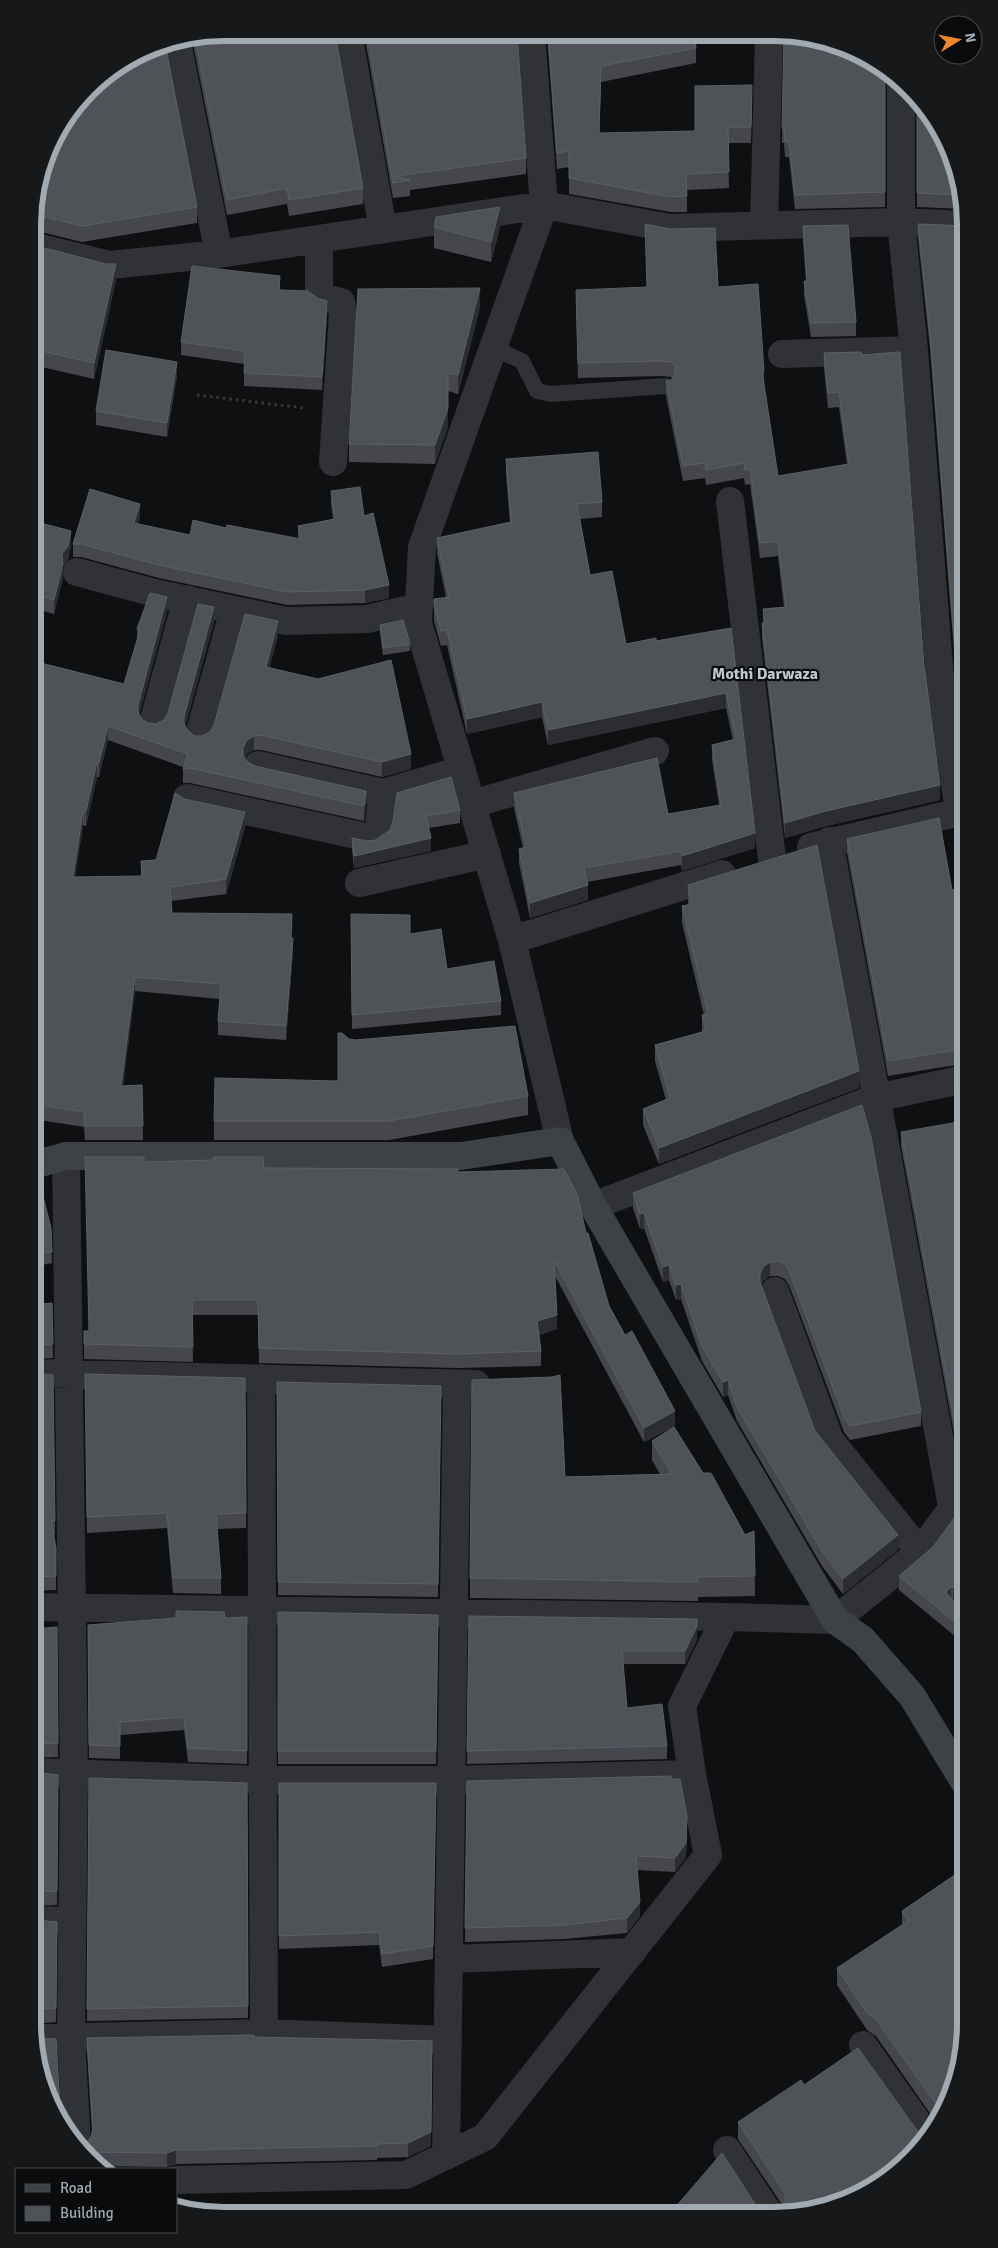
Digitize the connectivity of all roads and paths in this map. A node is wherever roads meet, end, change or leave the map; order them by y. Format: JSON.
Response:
{"nodes":[{"id":1,"x":349,"y":41,"type":"edge"},
{"id":2,"x":532,"y":41,"type":"edge"},
{"id":3,"x":769,"y":41,"type":"edge"},
{"id":4,"x":178,"y":47,"type":"edge"},
{"id":5,"x":900,"y":92,"type":"edge"},
{"id":6,"x":544,"y":205,"type":"junction"},
{"id":7,"x":901,"y":222,"type":"junction"},
{"id":8,"x":764,"y":225,"type":"junction"},
{"id":9,"x":957,"y":225,"type":"edge"},
{"id":10,"x":383,"y":229,"type":"junction"},
{"id":11,"x":319,"y":239,"type":"junction"},
{"id":12,"x":41,"y":248,"type":"edge"},
{"id":13,"x":219,"y":254,"type":"junction"},
{"id":14,"x":493,"y":348,"type":"junction"},
{"id":15,"x":914,"y":350,"type":"junction"},
{"id":16,"x":782,"y":354,"type":"dead end"},
{"id":17,"x":666,"y":386,"type":"edge"},
{"id":18,"x":333,"y":462,"type":"dead end"},
{"id":19,"x":730,"y":501,"type":"dead end"},
{"id":20,"x":77,"y":572,"type":"dead end"},
{"id":21,"x":187,"y":599,"type":"junction"},
{"id":22,"x":419,"y":607,"type":"junction"},
{"id":23,"x":234,"y":610,"type":"junction"},
{"id":24,"x":153,"y":723,"type":"edge"},
{"id":25,"x":199,"y":735,"type":"edge"},
{"id":26,"x":655,"y":751,"type":"dead end"},
{"id":27,"x":258,"y":765,"type":"edge"},
{"id":28,"x":462,"y":770,"type":"junction"},
{"id":29,"x":957,"y":782,"type":"edge"},
{"id":30,"x":383,"y":794,"type":"junction"},
{"id":31,"x":188,"y":798,"type":"edge"},
{"id":32,"x":472,"y":804,"type":"junction"},
{"id":33,"x":957,"y":813,"type":"edge"},
{"id":34,"x":829,"y":841,"type":"junction"},
{"id":35,"x":487,"y":854,"type":"junction"},
{"id":36,"x":772,"y":859,"type":"junction"},
{"id":37,"x":358,"y":883,"type":"dead end"},
{"id":38,"x":512,"y":940,"type":"junction"},
{"id":39,"x":533,"y":1028,"type":"junction"},
{"id":40,"x":504,"y":1031,"type":"edge"},
{"id":41,"x":957,"y":1081,"type":"edge"},
{"id":42,"x":876,"y":1098,"type":"junction"},
{"id":43,"x":560,"y":1141,"type":"junction"},
{"id":44,"x":66,"y":1156,"type":"junction"},
{"id":45,"x":41,"y":1163,"type":"edge"},
{"id":46,"x":593,"y":1206,"type":"junction"},
{"id":47,"x":775,"y":1290,"type":"dead end"},
{"id":48,"x":41,"y":1373,"type":"edge"},
{"id":49,"x":68,"y":1374,"type":"junction"},
{"id":50,"x":261,"y":1378,"type":"junction"},
{"id":51,"x":505,"y":1383,"type":"edge"},
{"id":52,"x":458,"y":1384,"type":"junction"},
{"id":53,"x":957,"y":1489,"type":"edge"},
{"id":54,"x":957,"y":1502,"type":"edge"},
{"id":55,"x":920,"y":1552,"type":"junction"},
{"id":56,"x":41,"y":1607,"type":"edge"},
{"id":57,"x":72,"y":1607,"type":"junction"},
{"id":58,"x":262,"y":1610,"type":"junction"},
{"id":59,"x":454,"y":1613,"type":"junction"},
{"id":60,"x":726,"y":1617,"type":"junction"},
{"id":61,"x":835,"y":1620,"type":"junction"},
{"id":62,"x":957,"y":1770,"type":"edge"},
{"id":63,"x":41,"y":1772,"type":"edge"},
{"id":64,"x":74,"y":1773,"type":"junction"},
{"id":65,"x":692,"y":1774,"type":"junction"},
{"id":66,"x":262,"y":1780,"type":"junction"},
{"id":67,"x":452,"y":1780,"type":"junction"},
{"id":68,"x":41,"y":1920,"type":"edge"},
{"id":69,"x":72,"y":1921,"type":"junction"},
{"id":70,"x":632,"y":1952,"type":"junction"},
{"id":71,"x":449,"y":1959,"type":"junction"},
{"id":72,"x":264,"y":2033,"type":"junction"},
{"id":73,"x":42,"y":2038,"type":"edge"},
{"id":74,"x":71,"y":2038,"type":"junction"},
{"id":75,"x":448,"y":2040,"type":"junction"},
{"id":76,"x":863,"y":2046,"type":"dead end"},
{"id":77,"x":923,"y":2130,"type":"edge"},
{"id":78,"x":76,"y":2131,"type":"edge"},
{"id":79,"x":727,"y":2150,"type":"dead end"},
{"id":80,"x":446,"y":2156,"type":"junction"},
{"id":81,"x":178,"y":2180,"type":"edge"},
{"id":82,"x":764,"y":2207,"type":"edge"}],
"edges":[{"from":1,"to":10,"type":"street"},
{"from":2,"to":6,"type":"street"},
{"from":3,"to":8,"type":"street"},
{"from":4,"to":13,"type":"street"},
{"from":5,"to":7,"type":"street"},
{"from":6,"to":8,"type":"street"},
{"from":6,"to":10,"type":"street"},
{"from":6,"to":14,"type":"street"},
{"from":7,"to":8,"type":"street"},
{"from":7,"to":9,"type":"street"},
{"from":7,"to":15,"type":"street"},
{"from":10,"to":11,"type":"street"},
{"from":11,"to":13,"type":"street"},
{"from":11,"to":18,"type":"street"},
{"from":12,"to":13,"type":"street"},
{"from":14,"to":17,"type":"lane"},
{"from":14,"to":22,"type":"street"},
{"from":15,"to":16,"type":"street"},
{"from":15,"to":29,"type":"street"},
{"from":19,"to":36,"type":"street"},
{"from":20,"to":21,"type":"street"},
{"from":21,"to":23,"type":"street"},
{"from":21,"to":24,"type":"street"},
{"from":22,"to":23,"type":"street"},
{"from":22,"to":28,"type":"street"},
{"from":23,"to":25,"type":"street"},
{"from":26,"to":32,"type":"street"},
{"from":27,"to":30,"type":"street"},
{"from":28,"to":30,"type":"street"},
{"from":28,"to":32,"type":"street"},
{"from":30,"to":31,"type":"street"},
{"from":32,"to":35,"type":"street"},
{"from":33,"to":34,"type":"street"},
{"from":34,"to":36,"type":"street"},
{"from":34,"to":42,"type":"street"},
{"from":35,"to":37,"type":"street"},
{"from":35,"to":38,"type":"street"},
{"from":36,"to":38,"type":"street"},
{"from":38,"to":39,"type":"street"},
{"from":39,"to":40,"type":"street"},
{"from":39,"to":43,"type":"street"},
{"from":41,"to":42,"type":"street"},
{"from":42,"to":46,"type":"street"},
{"from":42,"to":53,"type":"street"},
{"from":43,"to":44,"type":"street"},
{"from":43,"to":46,"type":"street"},
{"from":44,"to":45,"type":"street"},
{"from":44,"to":49,"type":"street"},
{"from":46,"to":61,"type":"street"},
{"from":47,"to":55,"type":"street"},
{"from":48,"to":49,"type":"street"},
{"from":49,"to":50,"type":"street"},
{"from":49,"to":57,"type":"street"},
{"from":50,"to":52,"type":"street"},
{"from":50,"to":58,"type":"street"},
{"from":51,"to":52,"type":"street"},
{"from":52,"to":59,"type":"street"},
{"from":54,"to":55,"type":"street"},
{"from":55,"to":61,"type":"street"},
{"from":56,"to":57,"type":"street"},
{"from":57,"to":58,"type":"street"},
{"from":57,"to":64,"type":"street"},
{"from":58,"to":59,"type":"street"},
{"from":58,"to":66,"type":"street"},
{"from":59,"to":60,"type":"street"},
{"from":59,"to":67,"type":"street"},
{"from":60,"to":61,"type":"street"},
{"from":60,"to":65,"type":"street"},
{"from":61,"to":62,"type":"street"},
{"from":63,"to":64,"type":"street"},
{"from":64,"to":66,"type":"street"},
{"from":64,"to":69,"type":"street"},
{"from":65,"to":67,"type":"street"},
{"from":65,"to":70,"type":"street"},
{"from":66,"to":67,"type":"street"},
{"from":66,"to":72,"type":"street"},
{"from":67,"to":71,"type":"street"},
{"from":68,"to":69,"type":"street"},
{"from":69,"to":74,"type":"street"},
{"from":70,"to":71,"type":"street"},
{"from":70,"to":80,"type":"street"},
{"from":71,"to":75,"type":"street"},
{"from":72,"to":74,"type":"street"},
{"from":72,"to":75,"type":"street"},
{"from":73,"to":74,"type":"street"},
{"from":74,"to":78,"type":"street"},
{"from":75,"to":80,"type":"street"},
{"from":76,"to":77,"type":"street"},
{"from":79,"to":82,"type":"street"},
{"from":80,"to":81,"type":"street"}]}
